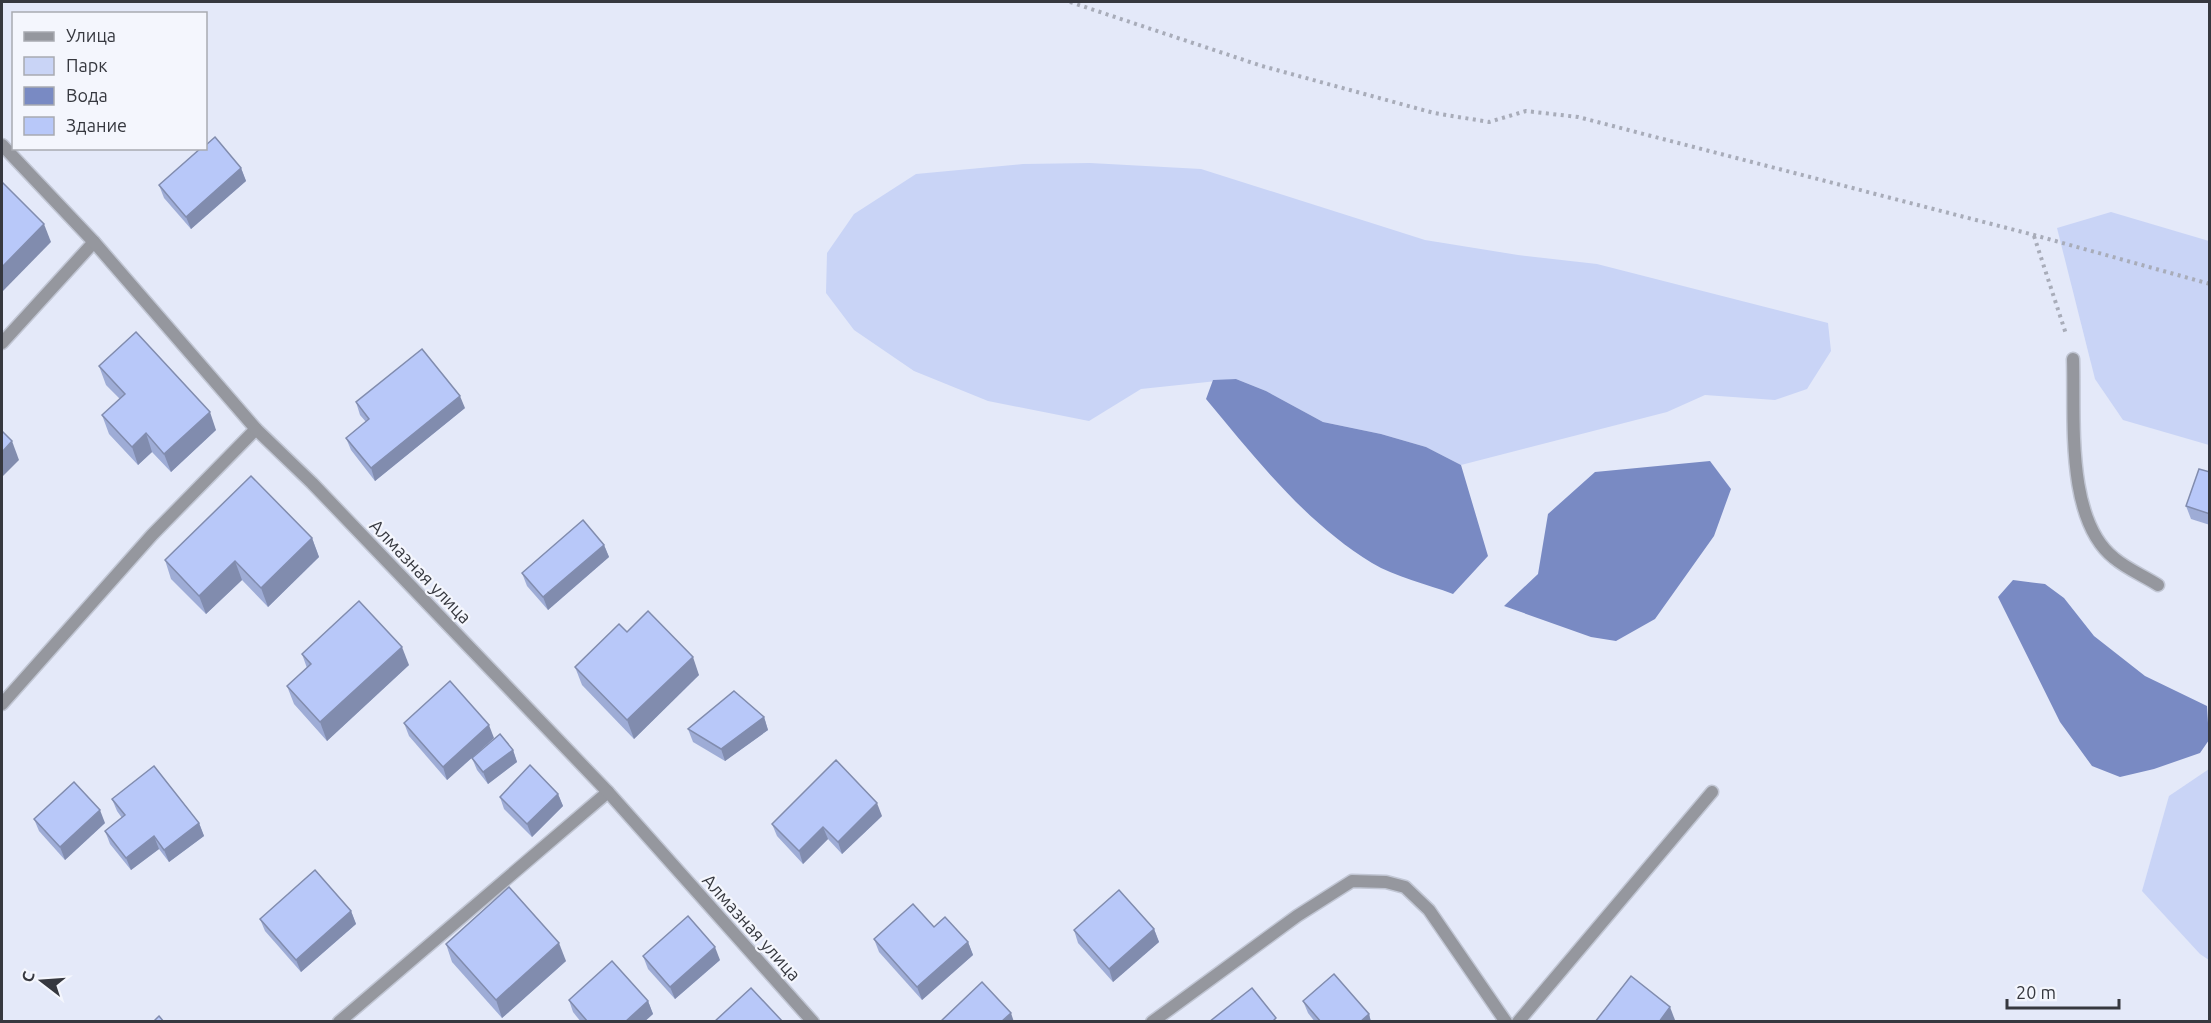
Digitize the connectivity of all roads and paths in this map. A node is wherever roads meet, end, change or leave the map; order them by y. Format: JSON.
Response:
{"nodes":[{"id":1,"x":1070,"y":2,"type":"edge"},
{"id":2,"x":2,"y":145,"type":"edge"},
{"id":3,"x":2034,"y":235,"type":"junction"},
{"id":4,"x":94,"y":242,"type":"junction"},
{"id":5,"x":2210,"y":284,"type":"edge"},
{"id":6,"x":2,"y":343,"type":"edge"},
{"id":7,"x":2073,"y":359,"type":"joint"},
{"id":8,"x":256,"y":429,"type":"junction"},
{"id":9,"x":2158,"y":585,"type":"dead end"},
{"id":10,"x":2,"y":704,"type":"edge"},
{"id":11,"x":608,"y":792,"type":"junction"},
{"id":12,"x":1712,"y":792,"type":"dead end"},
{"id":13,"x":339,"y":1022,"type":"edge"},
{"id":14,"x":813,"y":1022,"type":"edge"},
{"id":15,"x":1152,"y":1022,"type":"edge"},
{"id":16,"x":1506,"y":1022,"type":"edge"},
{"id":17,"x":1518,"y":1022,"type":"edge"}],
"edges":[{"from":1,"to":3,"type":"path"},
{"from":2,"to":4,"type":"street","name":"Алмазная улица"},
{"from":3,"to":5,"type":"path"},
{"from":3,"to":7,"type":"path"},
{"from":4,"to":6,"type":"street"},
{"from":4,"to":8,"type":"street","name":"Алмазная улица"},
{"from":7,"to":9,"type":"street"},
{"from":8,"to":10,"type":"street"},
{"from":8,"to":11,"type":"street","name":"Алмазная улица"},
{"from":11,"to":13,"type":"street"},
{"from":11,"to":14,"type":"street","name":"Алмазная улица"},
{"from":12,"to":17,"type":"street"},
{"from":15,"to":16,"type":"street"}]}
